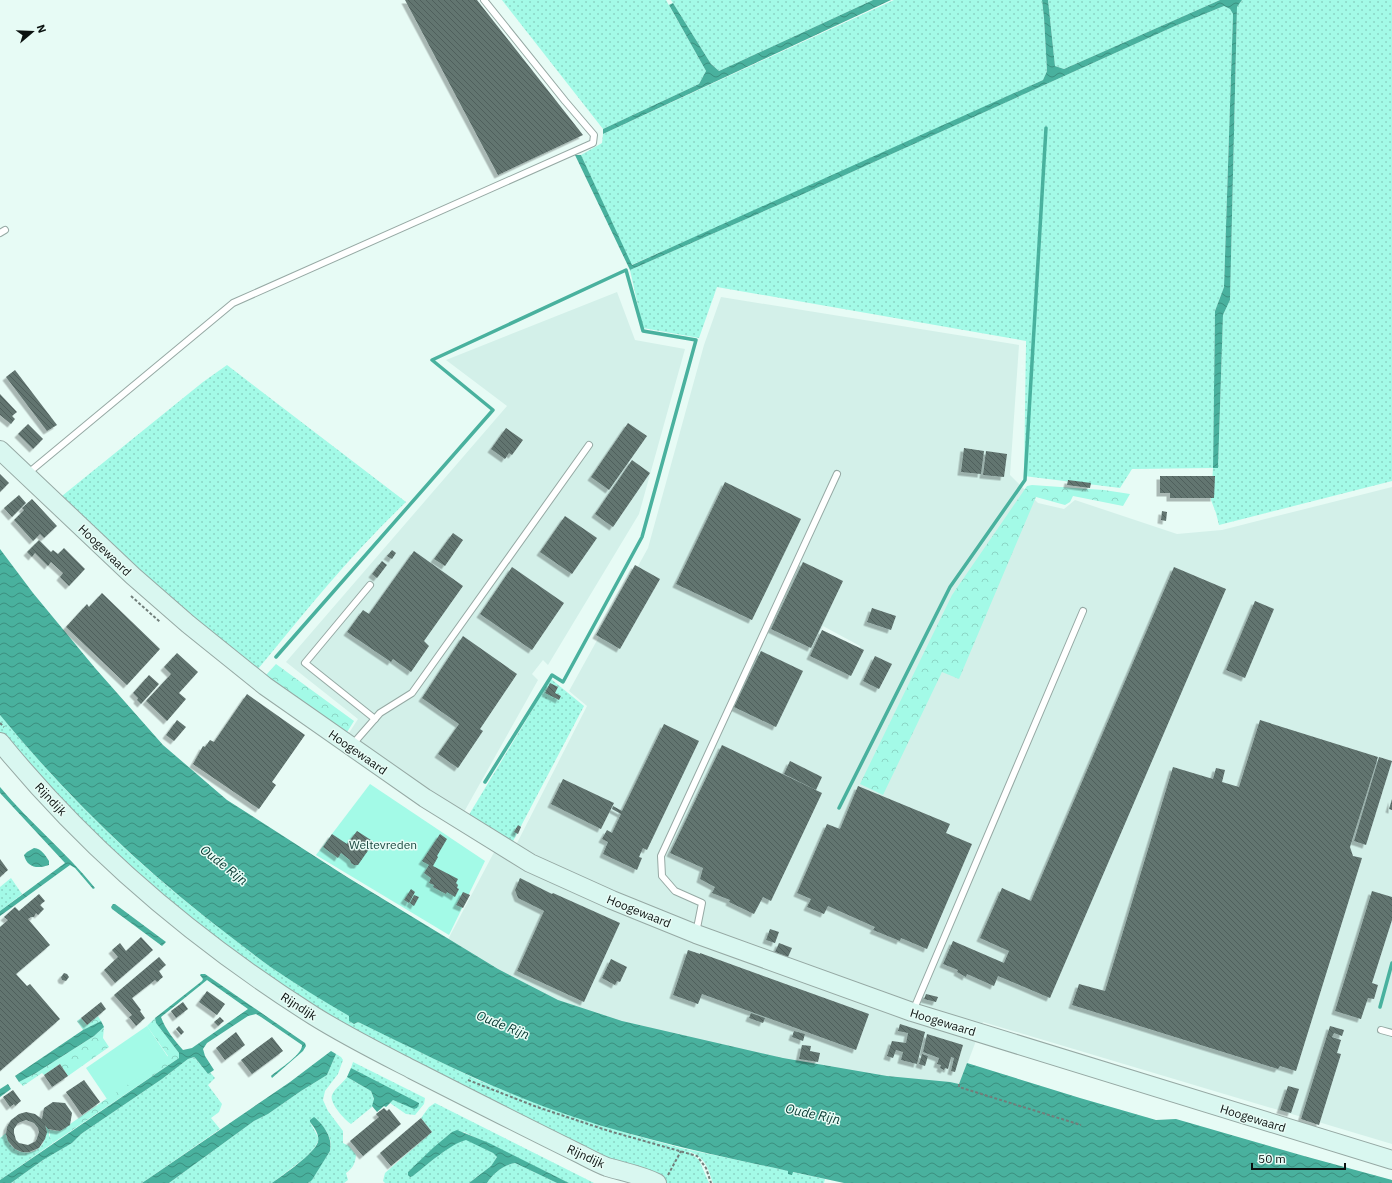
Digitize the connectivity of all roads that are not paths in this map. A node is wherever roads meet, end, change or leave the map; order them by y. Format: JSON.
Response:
{"nodes":[{"id":1,"x":484,"y":0,"type":"edge"},
{"id":2,"x":589,"y":445,"type":"dead end"},
{"id":3,"x":0,"y":450,"type":"edge"},
{"id":4,"x":26,"y":474,"type":"junction"},
{"id":5,"x":837,"y":474,"type":"dead end"},
{"id":6,"x":370,"y":585,"type":"dead end"},
{"id":7,"x":1083,"y":611,"type":"dead end"},
{"id":8,"x":375,"y":719,"type":"junction"},
{"id":9,"x":2,"y":735,"type":"edge"},
{"id":10,"x":350,"y":747,"type":"junction"},
{"id":11,"x":696,"y":934,"type":"junction"},
{"id":12,"x":912,"y":1012,"type":"junction"},
{"id":13,"x":1381,"y":1030,"type":"dead end"},
{"id":14,"x":1392,"y":1033,"type":"edge"},
{"id":15,"x":1392,"y":1160,"type":"edge"},
{"id":16,"x":662,"y":1180,"type":"edge"}],
"edges":[{"from":1,"to":4,"type":"lane"},
{"from":2,"to":8,"type":"lane"},
{"from":3,"to":4,"type":"street","name":"Hoogewaard"},
{"from":4,"to":10,"type":"street","name":"Hoogewaard"},
{"from":5,"to":11,"type":"lane"},
{"from":6,"to":8,"type":"lane"},
{"from":7,"to":12,"type":"lane"},
{"from":8,"to":10,"type":"lane"},
{"from":9,"to":16,"type":"street","name":"Rijndijk"},
{"from":10,"to":11,"type":"street","name":"Hoogewaard"},
{"from":11,"to":12,"type":"street","name":"Hoogewaard"},
{"from":12,"to":15,"type":"street","name":"Hoogewaard"},
{"from":13,"to":14,"type":"lane"}]}
